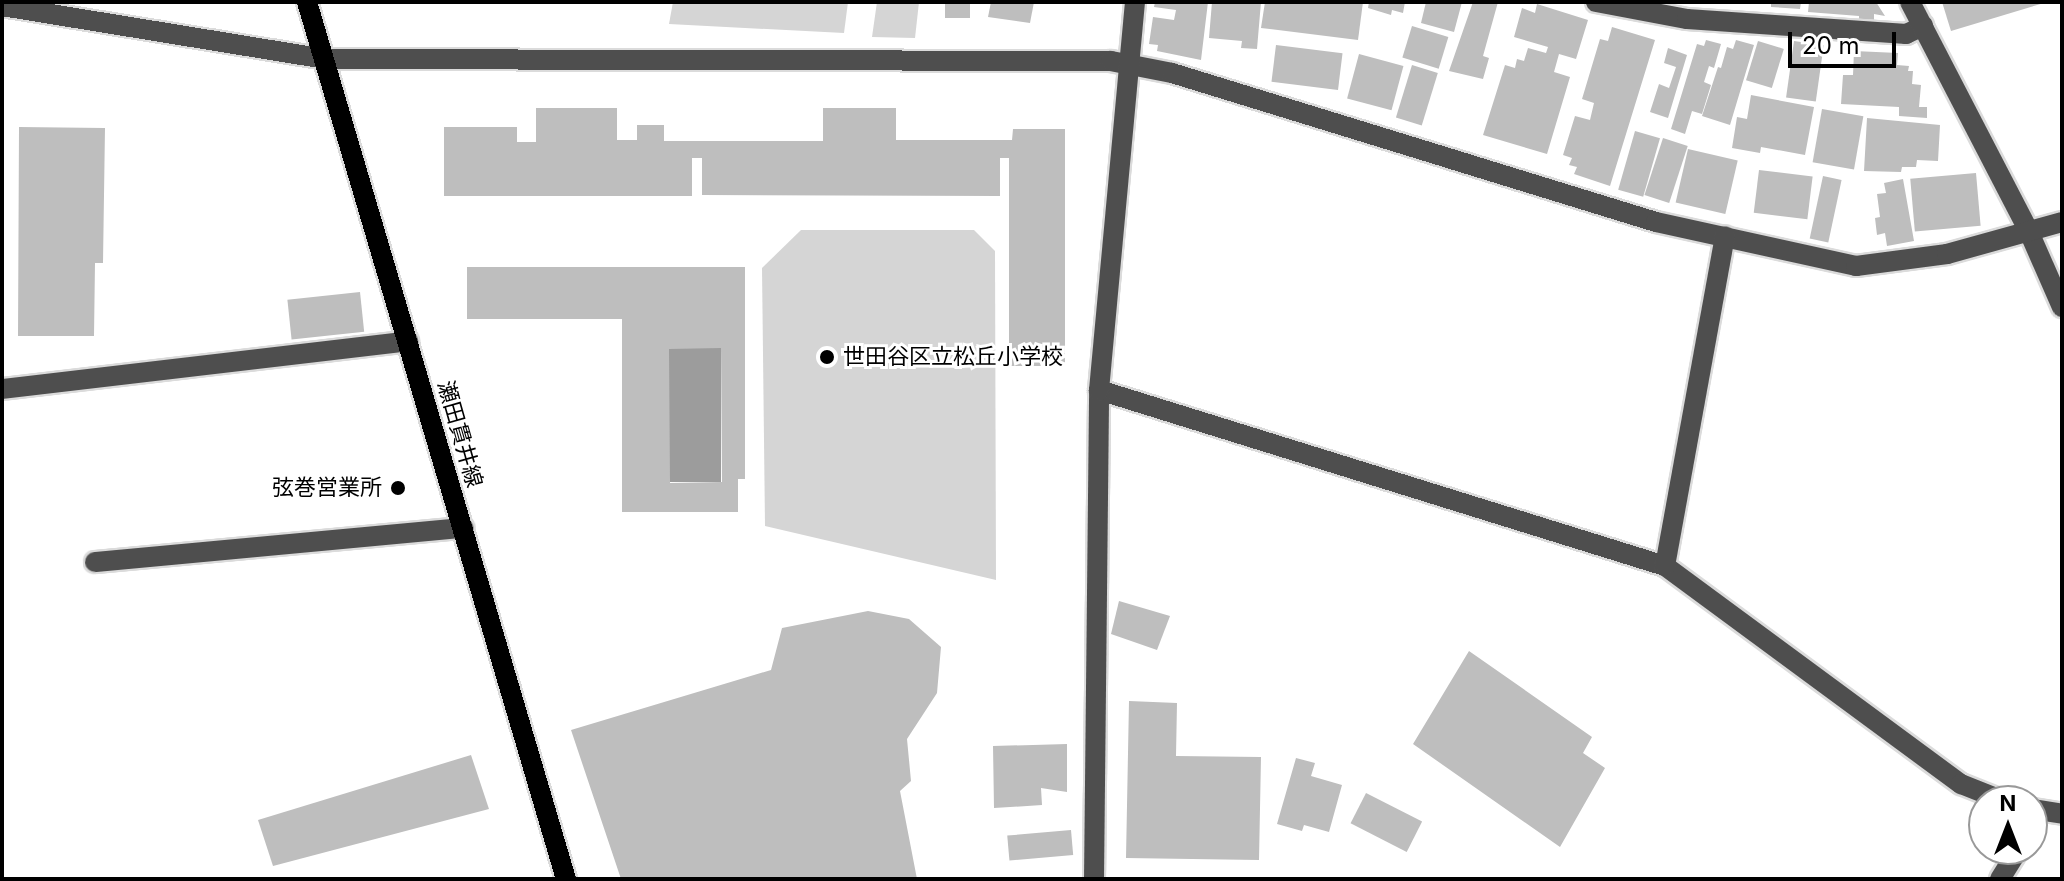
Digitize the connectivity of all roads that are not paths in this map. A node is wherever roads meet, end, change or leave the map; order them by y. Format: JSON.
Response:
{"nodes":[{"id":1,"x":307,"y":2,"type":"edge"},
{"id":2,"x":1135,"y":2,"type":"edge"},
{"id":3,"x":1596,"y":2,"type":"edge"},
{"id":4,"x":1910,"y":2,"type":"edge"},
{"id":5,"x":2,"y":6,"type":"edge"},
{"id":6,"x":1923,"y":26,"type":"junction"},
{"id":7,"x":324,"y":59,"type":"junction"},
{"id":8,"x":1129,"y":64,"type":"junction"},
{"id":9,"x":2062,"y":222,"type":"edge"},
{"id":10,"x":2029,"y":232,"type":"junction"},
{"id":11,"x":1725,"y":236,"type":"junction"},
{"id":12,"x":2062,"y":307,"type":"edge"},
{"id":13,"x":408,"y":341,"type":"junction"},
{"id":14,"x":2,"y":389,"type":"edge"},
{"id":15,"x":1099,"y":390,"type":"junction"},
{"id":16,"x":463,"y":528,"type":"junction"},
{"id":17,"x":95,"y":562,"type":"dead end"},
{"id":18,"x":1665,"y":566,"type":"junction"},
{"id":19,"x":1968,"y":787,"type":"edge"},
{"id":20,"x":566,"y":879,"type":"edge"},
{"id":21,"x":1094,"y":879,"type":"edge"}],
"edges":[{"from":1,"to":7,"type":"main road","name":"瀬田貫井線"},
{"from":2,"to":8,"type":"street"},
{"from":3,"to":6,"type":"street"},
{"from":4,"to":6,"type":"street"},
{"from":5,"to":7,"type":"street"},
{"from":6,"to":10,"type":"street"},
{"from":7,"to":8,"type":"street"},
{"from":7,"to":13,"type":"main road","name":"瀬田貫井線"},
{"from":8,"to":11,"type":"street"},
{"from":8,"to":15,"type":"street"},
{"from":9,"to":10,"type":"street"},
{"from":10,"to":11,"type":"street"},
{"from":10,"to":12,"type":"street"},
{"from":11,"to":18,"type":"street"},
{"from":13,"to":14,"type":"street"},
{"from":13,"to":16,"type":"main road","name":"瀬田貫井線"},
{"from":15,"to":18,"type":"street"},
{"from":15,"to":21,"type":"street"},
{"from":16,"to":17,"type":"street"},
{"from":16,"to":20,"type":"main road","name":"瀬田貫井線"},
{"from":18,"to":19,"type":"street"}]}
